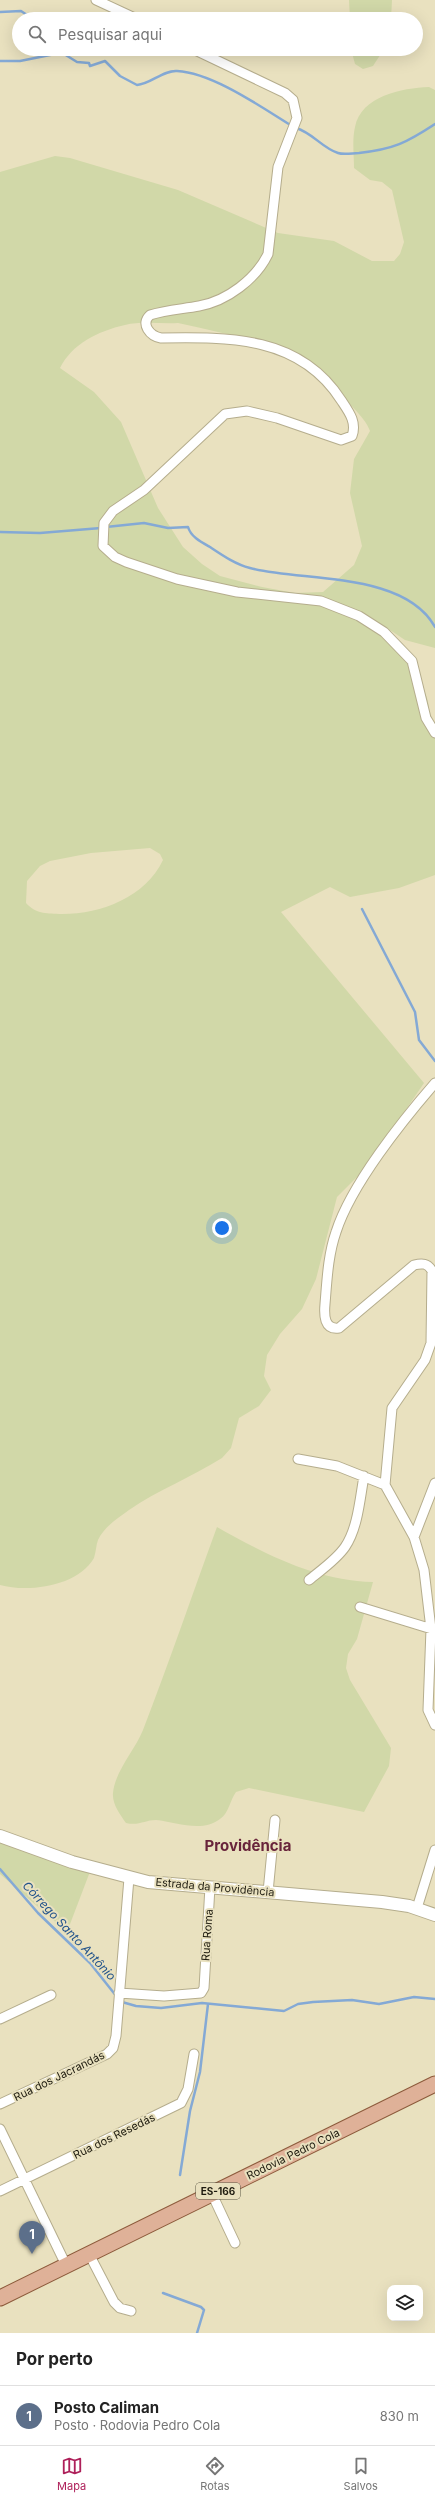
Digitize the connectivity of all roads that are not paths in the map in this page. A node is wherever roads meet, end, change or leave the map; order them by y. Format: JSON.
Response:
{"nodes":[{"id":1,"x":96,"y":0,"type":"edge"},
{"id":2,"x":123,"y":12,"type":"edge"},
{"id":3,"x":208,"y":56,"type":"edge"},
{"id":4,"x":435,"y":734,"type":"edge"},
{"id":5,"x":435,"y":1083,"type":"edge"},
{"id":6,"x":298,"y":1459,"type":"dead end"},
{"id":7,"x":364,"y":1476,"type":"junction"},
{"id":8,"x":435,"y":1483,"type":"edge"},
{"id":9,"x":385,"y":1485,"type":"junction"},
{"id":10,"x":414,"y":1537,"type":"junction"},
{"id":11,"x":309,"y":1580,"type":"dead end"},
{"id":12,"x":360,"y":1607,"type":"dead end"},
{"id":13,"x":433,"y":1630,"type":"edge"},
{"id":14,"x":435,"y":1725,"type":"edge"},
{"id":15,"x":275,"y":1820,"type":"dead end"},
{"id":16,"x":0,"y":1836,"type":"edge"},
{"id":17,"x":435,"y":1850,"type":"edge"},
{"id":18,"x":129,"y":1878,"type":"junction"},
{"id":19,"x":210,"y":1887,"type":"junction"},
{"id":20,"x":268,"y":1892,"type":"junction"},
{"id":21,"x":416,"y":1908,"type":"junction"},
{"id":22,"x":435,"y":1915,"type":"edge"},
{"id":23,"x":51,"y":1995,"type":"dead end"},
{"id":24,"x":118,"y":1998,"type":"junction"},
{"id":25,"x":0,"y":2019,"type":"edge"},
{"id":26,"x":194,"y":2054,"type":"dead end"},
{"id":27,"x":435,"y":2084,"type":"edge"},
{"id":28,"x":0,"y":2104,"type":"edge"},
{"id":29,"x":0,"y":2129,"type":"edge"},
{"id":30,"x":24,"y":2179,"type":"junction"},
{"id":31,"x":0,"y":2191,"type":"edge"},
{"id":32,"x":212,"y":2194,"type":"junction"},
{"id":33,"x":235,"y":2243,"type":"dead end"},
{"id":34,"x":89,"y":2254,"type":"junction"},
{"id":35,"x":66,"y":2265,"type":"junction"},
{"id":36,"x":0,"y":2298,"type":"edge"},
{"id":37,"x":131,"y":2311,"type":"dead end"}],
"edges":[{"from":1,"to":2,"type":"street"},
{"from":3,"to":4,"type":"street"},
{"from":5,"to":9,"type":"street"},
{"from":6,"to":7,"type":"street"},
{"from":7,"to":9,"type":"street"},
{"from":7,"to":11,"type":"street"},
{"from":8,"to":10,"type":"street"},
{"from":9,"to":10,"type":"street"},
{"from":10,"to":13,"type":"street"},
{"from":12,"to":13,"type":"street"},
{"from":13,"to":14,"type":"street"},
{"from":15,"to":20,"type":"street"},
{"from":16,"to":18,"type":"street","name":"Estrada da Providência"},
{"from":17,"to":21,"type":"street"},
{"from":18,"to":19,"type":"street","name":"Estrada da Providência"},
{"from":18,"to":24,"type":"street","name":"Rua dos Jacrandás"},
{"from":19,"to":20,"type":"street","name":"Estrada da Providência"},
{"from":19,"to":24,"type":"street","name":"Rua Roma"},
{"from":20,"to":21,"type":"street","name":"Estrada da Providência"},
{"from":21,"to":22,"type":"street","name":"Estrada da Providência"},
{"from":23,"to":25,"type":"street"},
{"from":24,"to":28,"type":"street","name":"Rua dos Jacrandás"},
{"from":26,"to":30,"type":"street","name":"Rua dos Resedás"},
{"from":27,"to":32,"type":"main road","name":"Rodovia Pedro Cola","number":"ES-166"},
{"from":29,"to":30,"type":"street"},
{"from":30,"to":31,"type":"street","name":"Rua dos Resedás"},
{"from":30,"to":35,"type":"street"},
{"from":32,"to":33,"type":"street"},
{"from":32,"to":34,"type":"main road","name":"Rodovia Pedro Cola","number":"ES-166"},
{"from":34,"to":35,"type":"main road","name":"Rodovia Pedro Cola","number":"ES-166"},
{"from":34,"to":37,"type":"street"},
{"from":35,"to":36,"type":"main road","name":"Rodovia Pedro Cola","number":"ES-166"}]}
